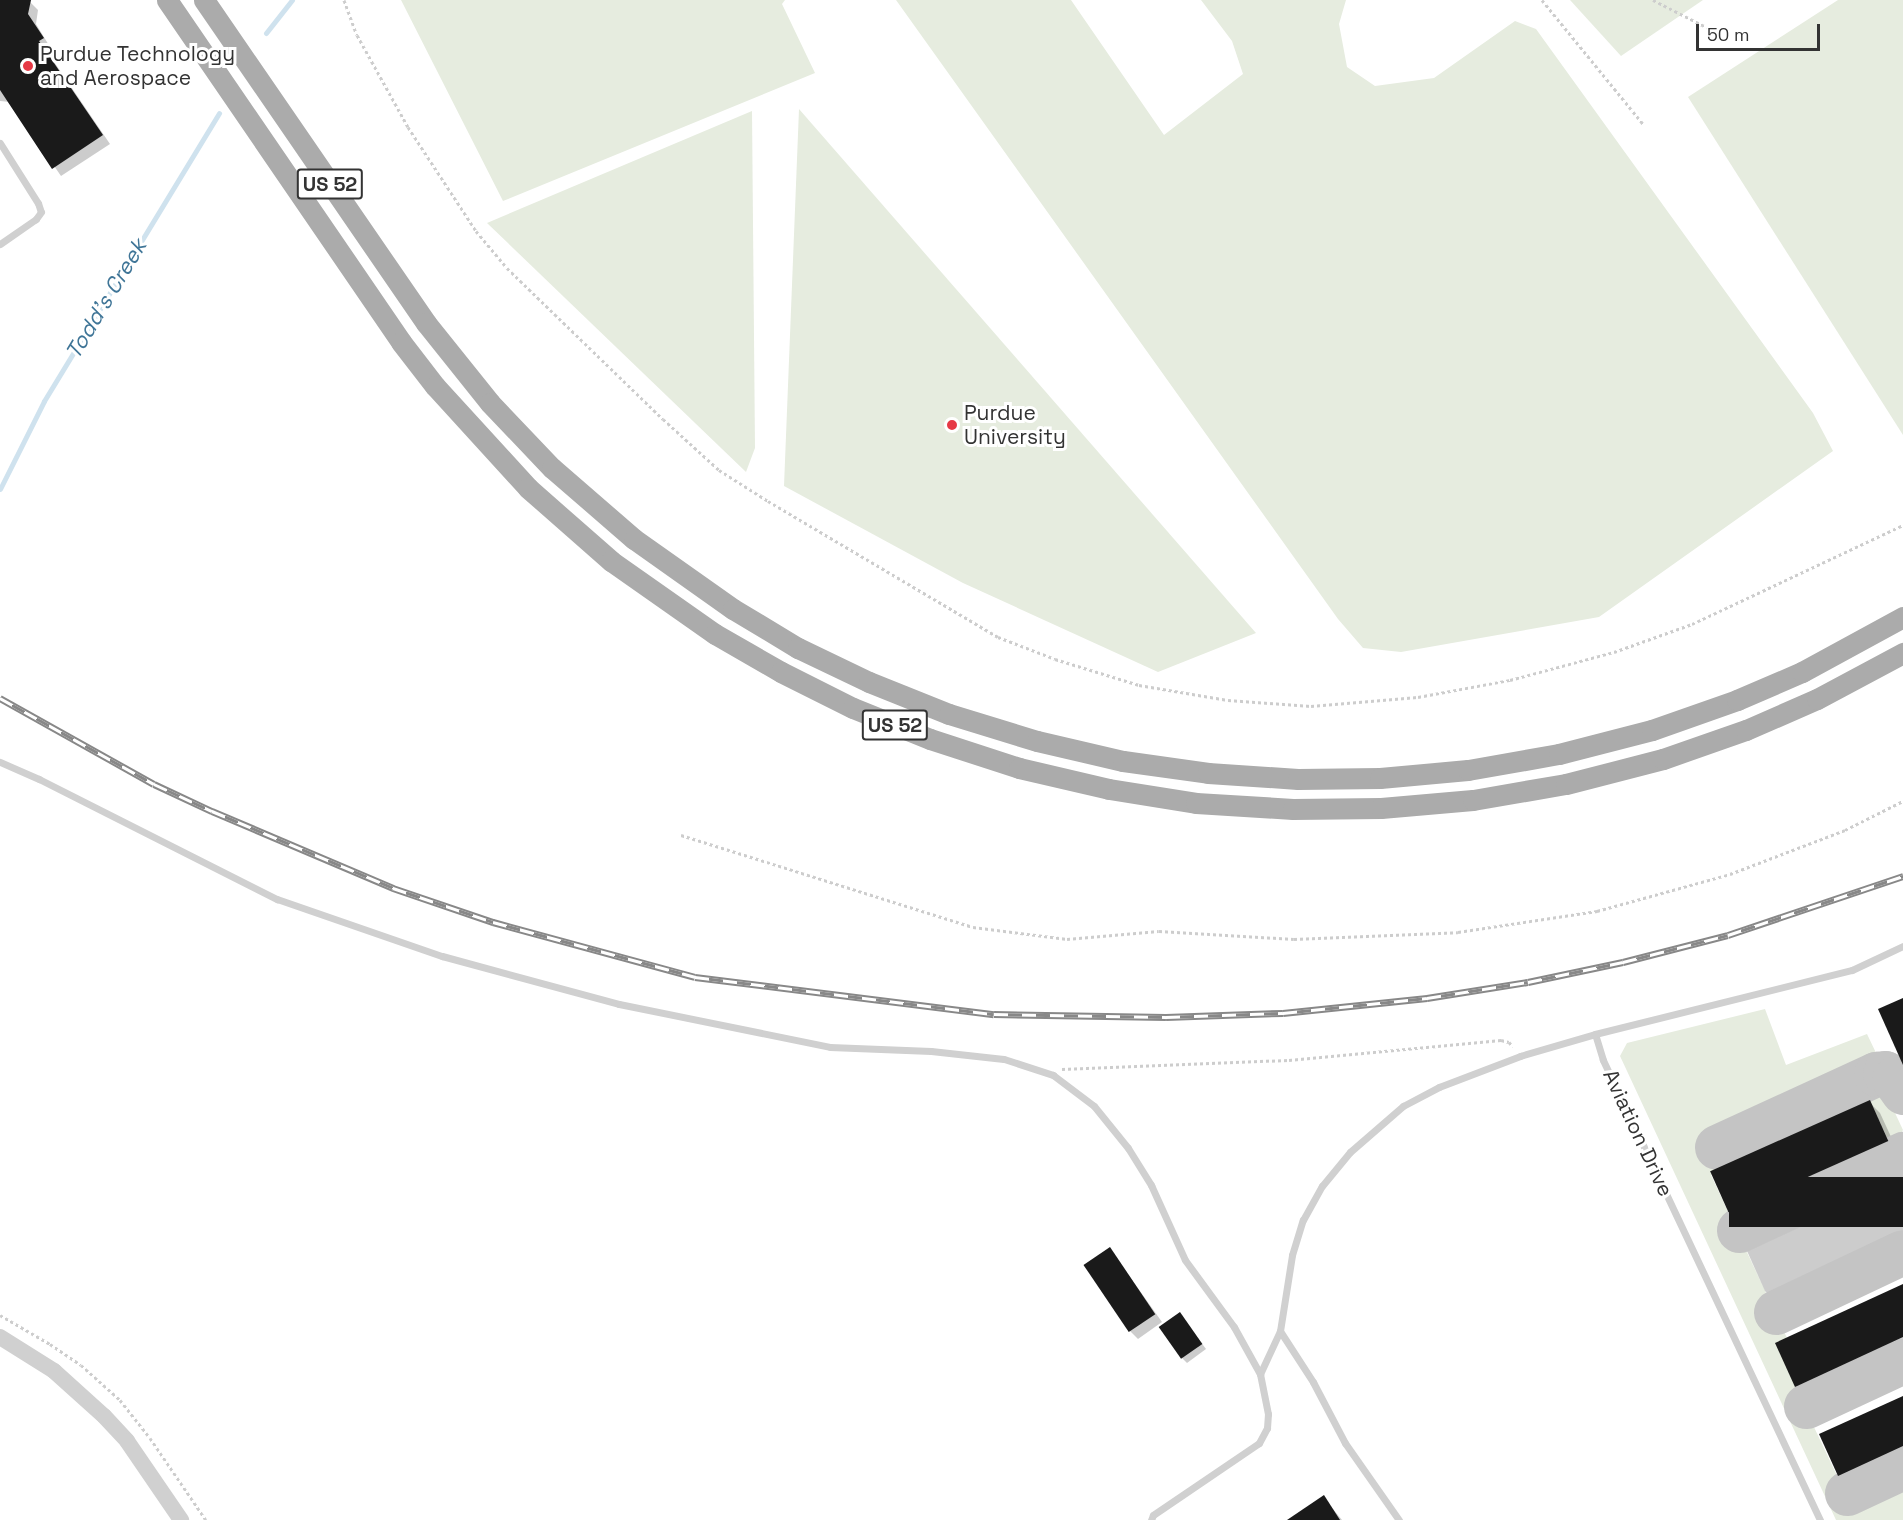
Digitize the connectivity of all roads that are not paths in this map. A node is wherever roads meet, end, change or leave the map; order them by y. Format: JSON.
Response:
{"nodes":[{"id":1,"x":167,"y":0,"type":"edge"},
{"id":2,"x":204,"y":0,"type":"edge"},
{"id":3,"x":0,"y":143,"type":"edge"},
{"id":4,"x":0,"y":244,"type":"edge"},
{"id":5,"x":1903,"y":617,"type":"edge"},
{"id":6,"x":1903,"y":652,"type":"edge"},
{"id":7,"x":0,"y":762,"type":"edge"},
{"id":8,"x":1903,"y":946,"type":"edge"},
{"id":9,"x":1595,"y":1034,"type":"junction"},
{"id":10,"x":1281,"y":1331,"type":"junction"},
{"id":11,"x":0,"y":1337,"type":"edge"},
{"id":12,"x":1260,"y":1374,"type":"junction"},
{"id":13,"x":181,"y":1520,"type":"edge"},
{"id":14,"x":1151,"y":1520,"type":"edge"},
{"id":15,"x":1399,"y":1520,"type":"edge"},
{"id":16,"x":1820,"y":1520,"type":"edge"}],
"edges":[{"from":1,"to":6,"type":"main road","number":"US 52"},
{"from":2,"to":5,"type":"main road","number":"US 52"},
{"from":3,"to":4,"type":"lane"},
{"from":7,"to":12,"type":"lane"},
{"from":8,"to":9,"type":"lane"},
{"from":9,"to":10,"type":"lane"},
{"from":9,"to":16,"type":"lane","name":"Aviation Drive"},
{"from":10,"to":12,"type":"lane"},
{"from":10,"to":15,"type":"lane"},
{"from":11,"to":13,"type":"street"},
{"from":12,"to":14,"type":"lane"}]}
